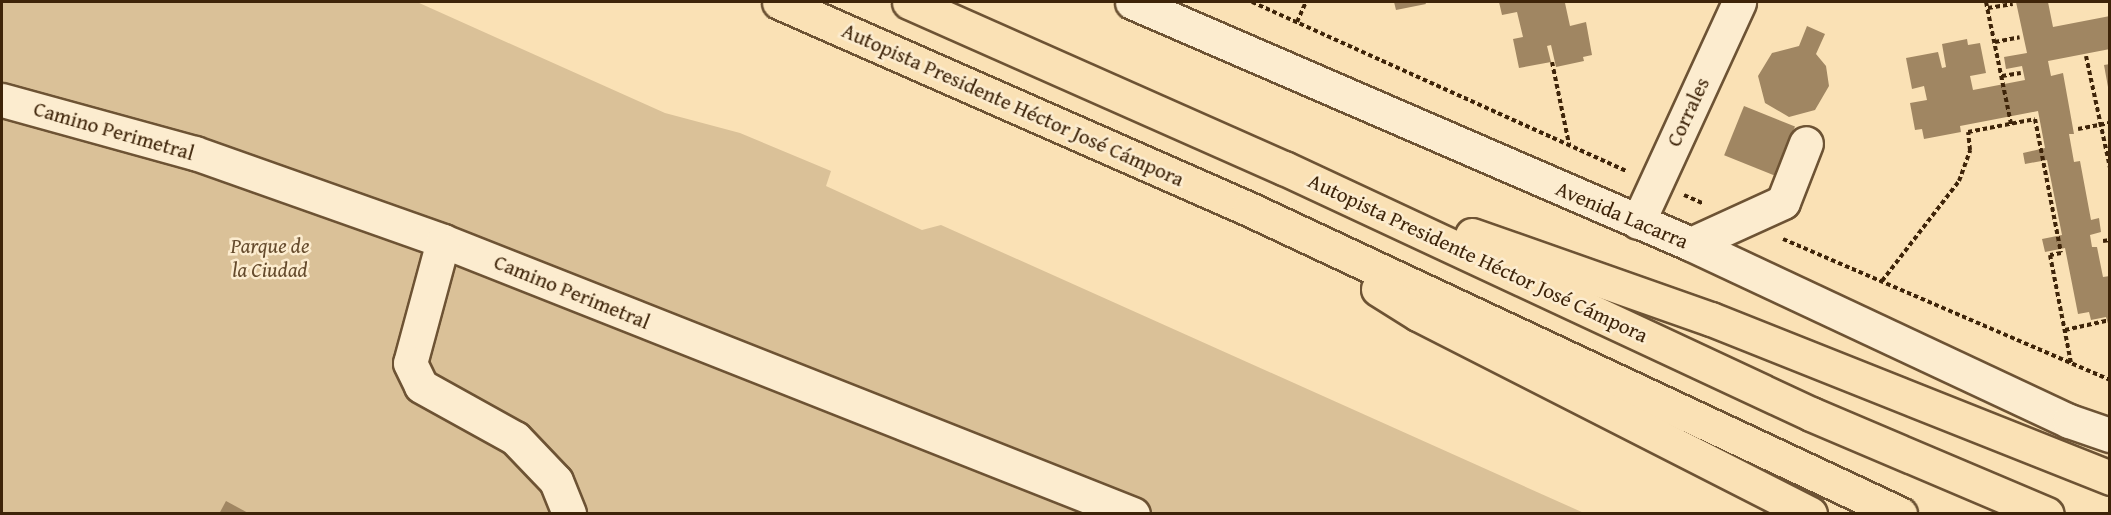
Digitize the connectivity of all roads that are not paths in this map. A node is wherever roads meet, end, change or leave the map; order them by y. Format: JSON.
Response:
{"nodes":[{"id":1,"x":779,"y":2,"type":"edge"},
{"id":2,"x":909,"y":2,"type":"edge"},
{"id":3,"x":1132,"y":2,"type":"edge"},
{"id":4,"x":1739,"y":2,"type":"edge"},
{"id":5,"x":2,"y":100,"type":"edge"},
{"id":6,"x":1806,"y":143,"type":"dead end"},
{"id":7,"x":1284,"y":168,"type":"junction"},
{"id":8,"x":1249,"y":209,"type":"junction"},
{"id":9,"x":1638,"y":222,"type":"junction"},
{"id":10,"x":443,"y":242,"type":"junction"},
{"id":11,"x":1691,"y":244,"type":"junction"},
{"id":12,"x":2109,"y":435,"type":"edge"},
{"id":13,"x":2109,"y":478,"type":"edge"},
{"id":14,"x":569,"y":513,"type":"edge"},
{"id":15,"x":1133,"y":513,"type":"edge"},
{"id":16,"x":1810,"y":513,"type":"edge"},
{"id":17,"x":1900,"y":513,"type":"edge"},
{"id":18,"x":2047,"y":513,"type":"edge"}],
"edges":[{"from":1,"to":8,"type":"highway","name":"Autopista Presidente Héctor José Cámpora"},
{"from":2,"to":7,"type":"highway","name":"Autopista Presidente Héctor José Cámpora"},
{"from":3,"to":9,"type":"street","name":"Avenida Lacarra"},
{"from":4,"to":9,"type":"street","name":"Corrales"},
{"from":5,"to":10,"type":"street","name":"Camino Perimetral"},
{"from":6,"to":11,"type":"street"},
{"from":7,"to":13,"type":"highway"},
{"from":7,"to":18,"type":"highway","name":"Autopista Presidente Héctor José Cámpora"},
{"from":8,"to":16,"type":"highway"},
{"from":8,"to":17,"type":"highway","name":"Autopista Presidente Héctor José Cámpora"},
{"from":9,"to":11,"type":"street","name":"Avenida Lacarra"},
{"from":10,"to":14,"type":"street"},
{"from":10,"to":15,"type":"street","name":"Camino Perimetral"},
{"from":11,"to":12,"type":"street","name":"Avenida Lacarra"}]}
